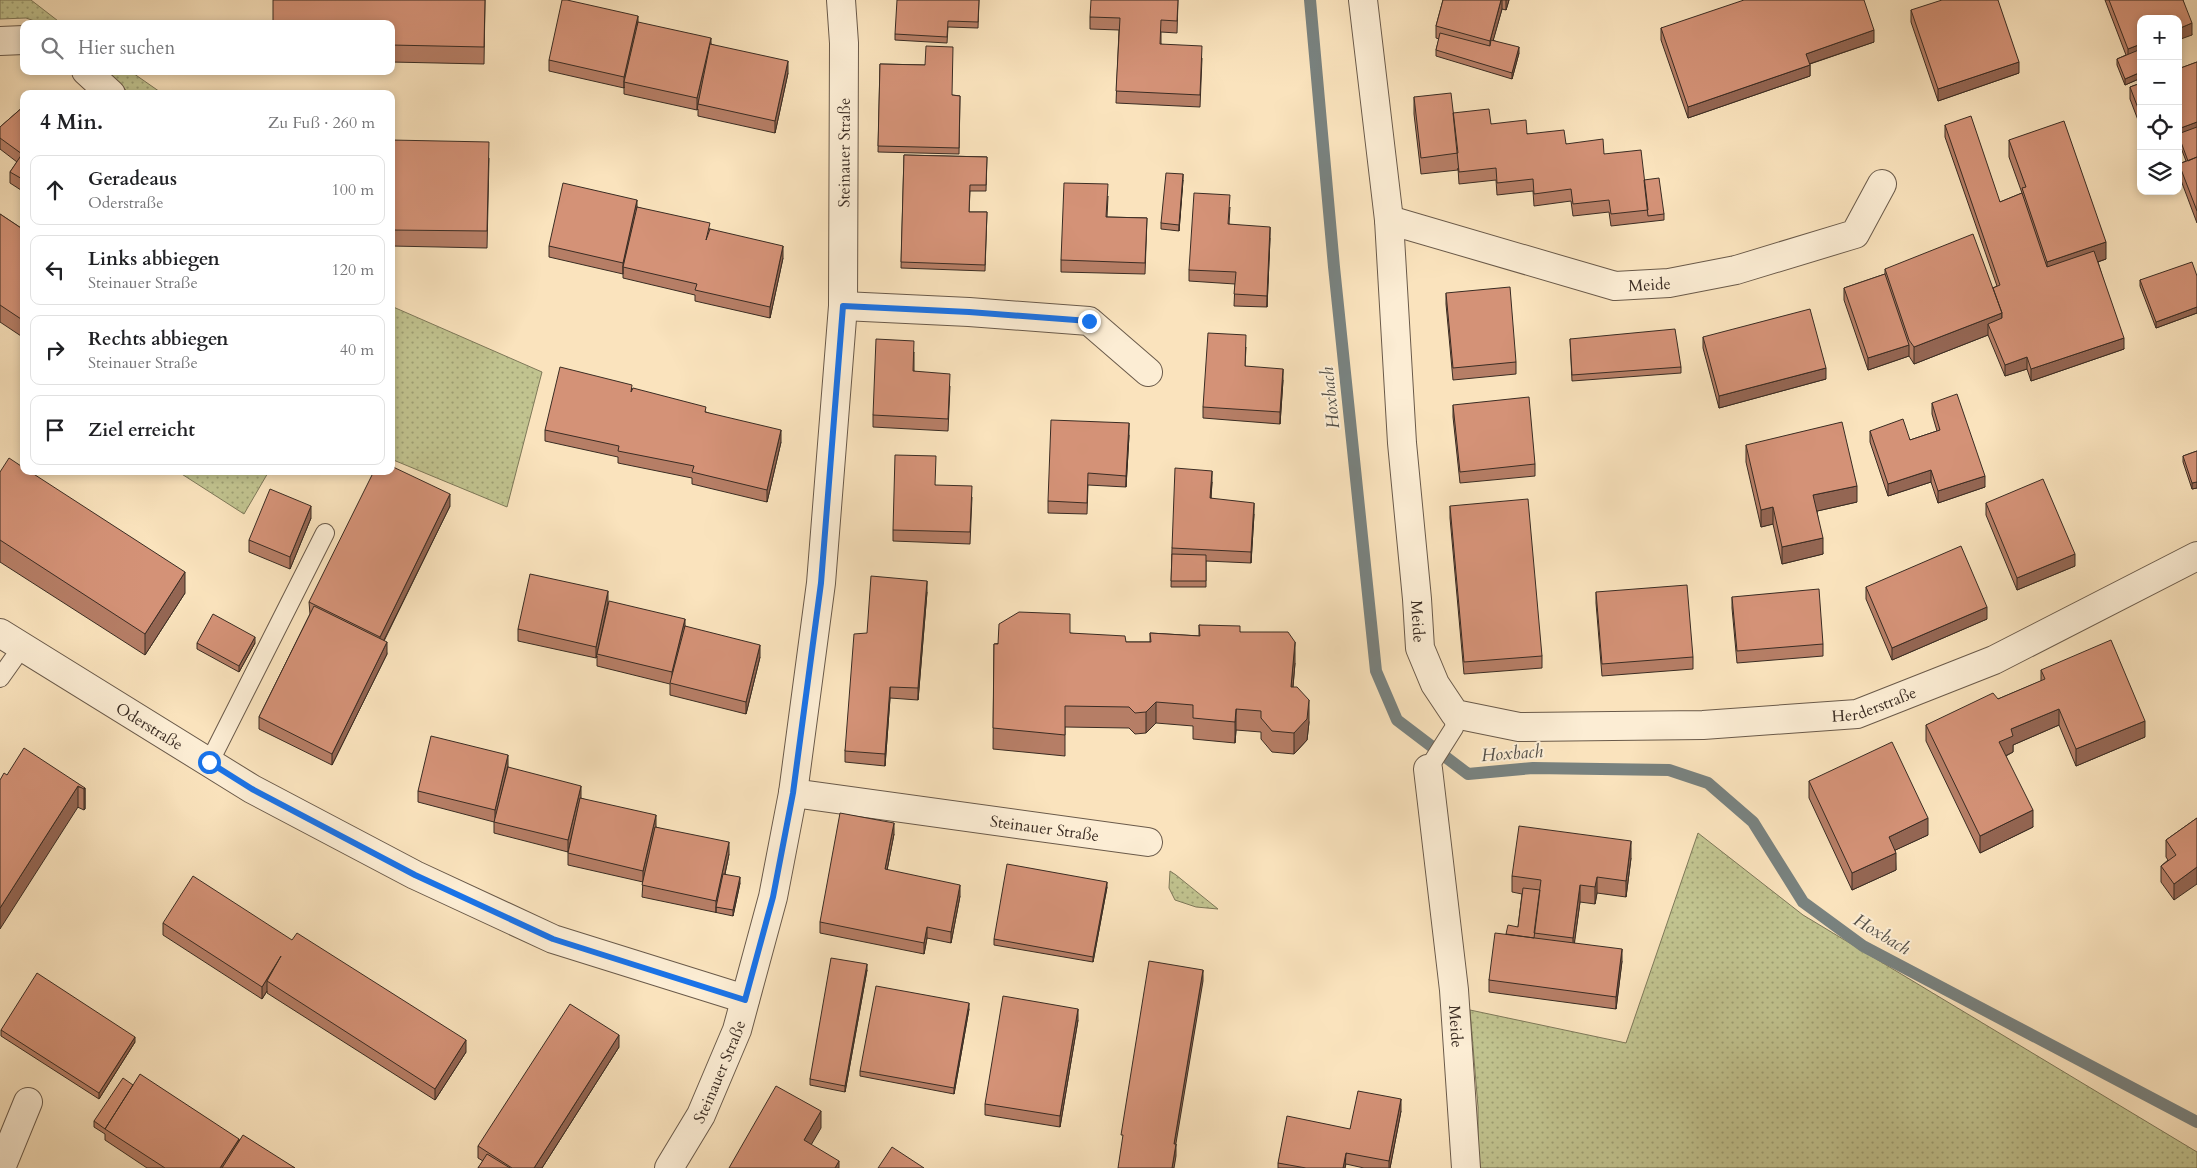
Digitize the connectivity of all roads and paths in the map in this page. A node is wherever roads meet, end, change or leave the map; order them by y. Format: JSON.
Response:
{"nodes":[{"id":1,"x":841,"y":0,"type":"edge"},
{"id":2,"x":1363,"y":0,"type":"edge"},
{"id":3,"x":20,"y":40,"type":"edge"},
{"id":4,"x":0,"y":41,"type":"edge"},
{"id":5,"x":90,"y":75,"type":"edge"},
{"id":6,"x":107,"y":90,"type":"edge"},
{"id":7,"x":1882,"y":184,"type":"dead end"},
{"id":8,"x":1390,"y":220,"type":"junction"},
{"id":9,"x":843,"y":306,"type":"junction"},
{"id":10,"x":1148,"y":372,"type":"dead end"},
{"id":11,"x":325,"y":533,"type":"dead end"},
{"id":12,"x":2197,"y":556,"type":"edge"},
{"id":13,"x":11,"y":640,"type":"edge"},
{"id":14,"x":0,"y":678,"type":"edge"},
{"id":15,"x":1454,"y":721,"type":"junction"},
{"id":16,"x":209,"y":762,"type":"junction"},
{"id":17,"x":1428,"y":769,"type":"joint"},
{"id":18,"x":793,"y":793,"type":"junction"},
{"id":19,"x":1148,"y":842,"type":"dead end"},
{"id":20,"x":745,"y":1000,"type":"junction"},
{"id":21,"x":28,"y":1102,"type":"dead end"},
{"id":22,"x":1,"y":1168,"type":"edge"},
{"id":23,"x":669,"y":1168,"type":"edge"},
{"id":24,"x":1466,"y":1168,"type":"edge"}],
"edges":[{"from":1,"to":9,"type":"street","name":"Steinauer Straße"},
{"from":2,"to":8,"type":"street","name":"Meide"},
{"from":3,"to":4,"type":"street"},
{"from":5,"to":6,"type":"street"},
{"from":7,"to":8,"type":"street","name":"Meide"},
{"from":8,"to":15,"type":"street","name":"Meide"},
{"from":9,"to":10,"type":"street"},
{"from":9,"to":18,"type":"street","name":"Steinauer Straße"},
{"from":11,"to":16,"type":"lane"},
{"from":12,"to":15,"type":"street","name":"Herderstraße"},
{"from":13,"to":14,"type":"lane"},
{"from":13,"to":16,"type":"street","name":"Oderstraße"},
{"from":15,"to":17,"type":"lane","name":"Meide"},
{"from":16,"to":20,"type":"street","name":"Oderstraße"},
{"from":17,"to":24,"type":"street","name":"Meide"},
{"from":18,"to":19,"type":"street","name":"Steinauer Straße"},
{"from":18,"to":20,"type":"street","name":"Steinauer Straße"},
{"from":20,"to":23,"type":"street","name":"Steinauer Straße"},
{"from":21,"to":22,"type":"street"}]}
